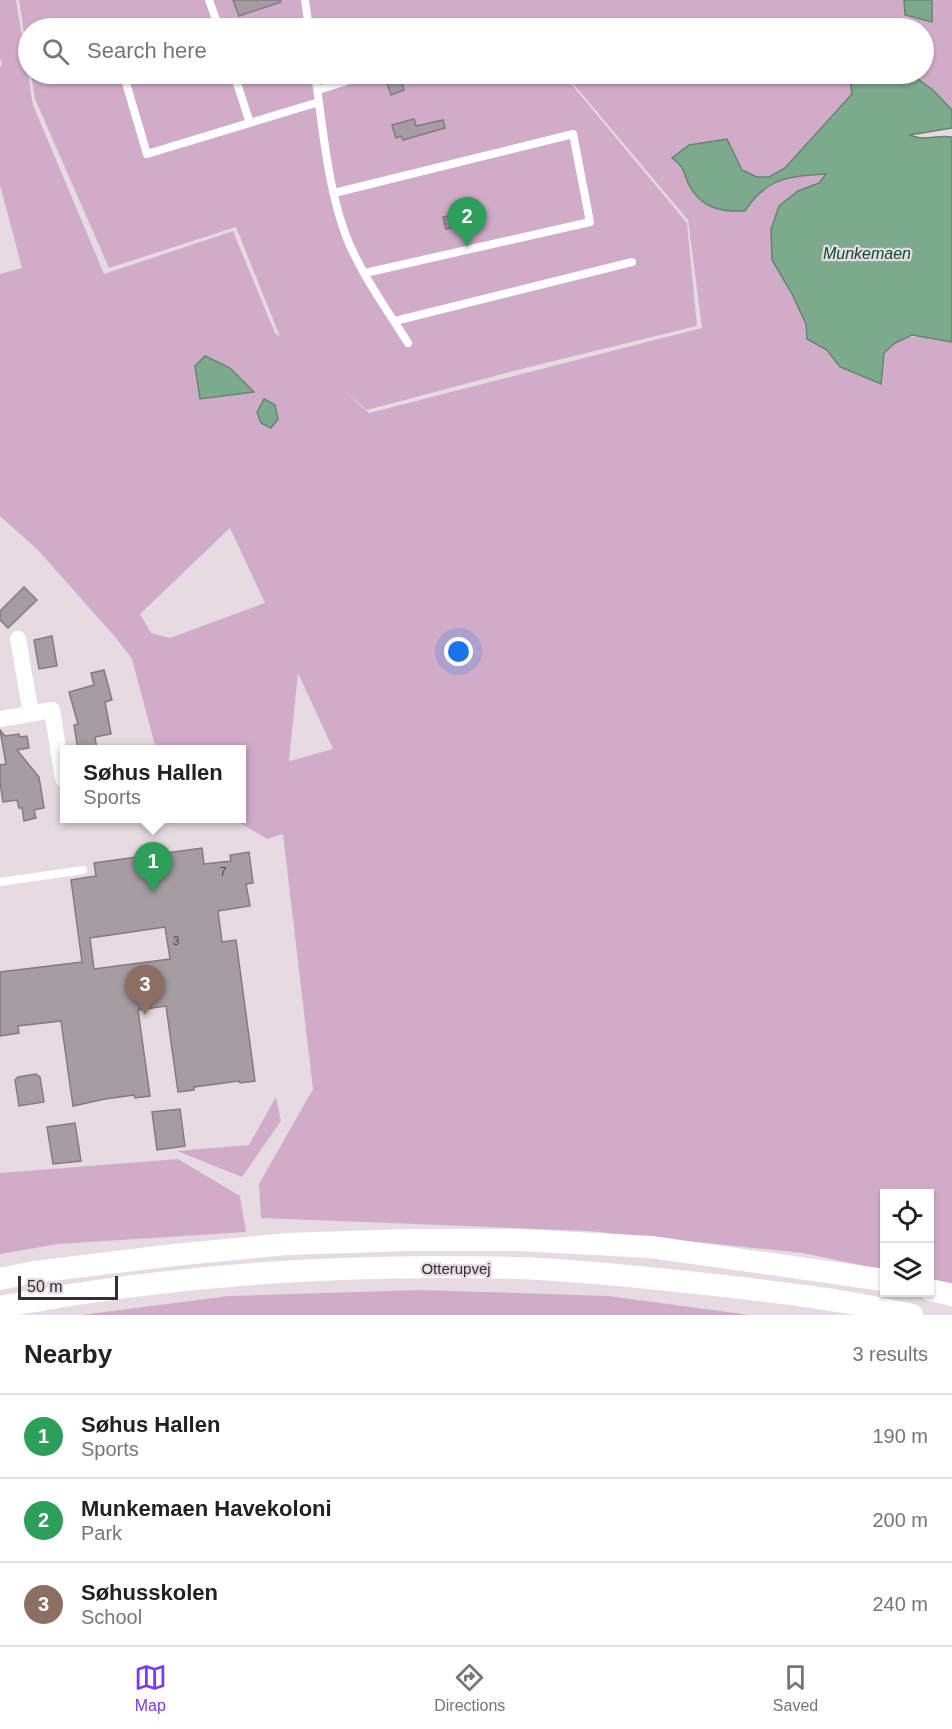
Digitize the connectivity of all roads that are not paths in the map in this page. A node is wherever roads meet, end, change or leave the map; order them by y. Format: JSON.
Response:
{"nodes":[{"id":1,"x":209,"y":0,"type":"edge"},
{"id":2,"x":305,"y":0,"type":"edge"},
{"id":3,"x":215,"y":18,"type":"edge"},
{"id":4,"x":308,"y":18,"type":"edge"},
{"id":5,"x":126,"y":84,"type":"edge"},
{"id":6,"x":237,"y":84,"type":"edge"},
{"id":7,"x":317,"y":84,"type":"edge"},
{"id":8,"x":337,"y":84,"type":"edge"},
{"id":9,"x":318,"y":90,"type":"junction"},
{"id":10,"x":319,"y":102,"type":"junction"},
{"id":11,"x":250,"y":123,"type":"junction"},
{"id":12,"x":334,"y":193,"type":"junction"},
{"id":13,"x":632,"y":262,"type":"dead end"},
{"id":14,"x":364,"y":273,"type":"junction"},
{"id":15,"x":394,"y":321,"type":"junction"},
{"id":16,"x":408,"y":343,"type":"dead end"},
{"id":17,"x":18,"y":639,"type":"dead end"},
{"id":18,"x":31,"y":714,"type":"junction"},
{"id":19,"x":0,"y":719,"type":"edge"},
{"id":20,"x":60,"y":760,"type":"edge"},
{"id":21,"x":83,"y":870,"type":"dead end"},
{"id":22,"x":0,"y":882,"type":"edge"},
{"id":23,"x":129,"y":1261,"type":"junction"},
{"id":24,"x":0,"y":1268,"type":"edge"},
{"id":25,"x":0,"y":1279,"type":"edge"},
{"id":26,"x":880,"y":1279,"type":"edge"},
{"id":27,"x":934,"y":1291,"type":"edge"},
{"id":28,"x":952,"y":1296,"type":"edge"},
{"id":29,"x":0,"y":1308,"type":"edge"},
{"id":30,"x":912,"y":1315,"type":"edge"}],
"edges":[{"from":1,"to":3,"type":"lane"},
{"from":2,"to":4,"type":"lane"},
{"from":5,"to":11,"type":"lane"},
{"from":6,"to":11,"type":"lane"},
{"from":7,"to":9,"type":"lane"},
{"from":8,"to":9,"type":"lane"},
{"from":9,"to":10,"type":"lane"},
{"from":10,"to":11,"type":"lane"},
{"from":10,"to":12,"type":"lane"},
{"from":12,"to":14,"type":"lane"},
{"from":12,"to":14,"type":"lane"},
{"from":13,"to":15,"type":"lane"},
{"from":14,"to":15,"type":"lane"},
{"from":15,"to":16,"type":"lane"},
{"from":17,"to":18,"type":"street"},
{"from":18,"to":19,"type":"street"},
{"from":18,"to":20,"type":"street"},
{"from":21,"to":22,"type":"lane"},
{"from":23,"to":24,"type":"main road"},
{"from":23,"to":25,"type":"main road","name":"Otterupvej"},
{"from":23,"to":26,"type":"main road","name":"Otterupvej"},
{"from":27,"to":28,"type":"main road"},
{"from":29,"to":30,"type":"main road","name":"Otterupvej"}]}
